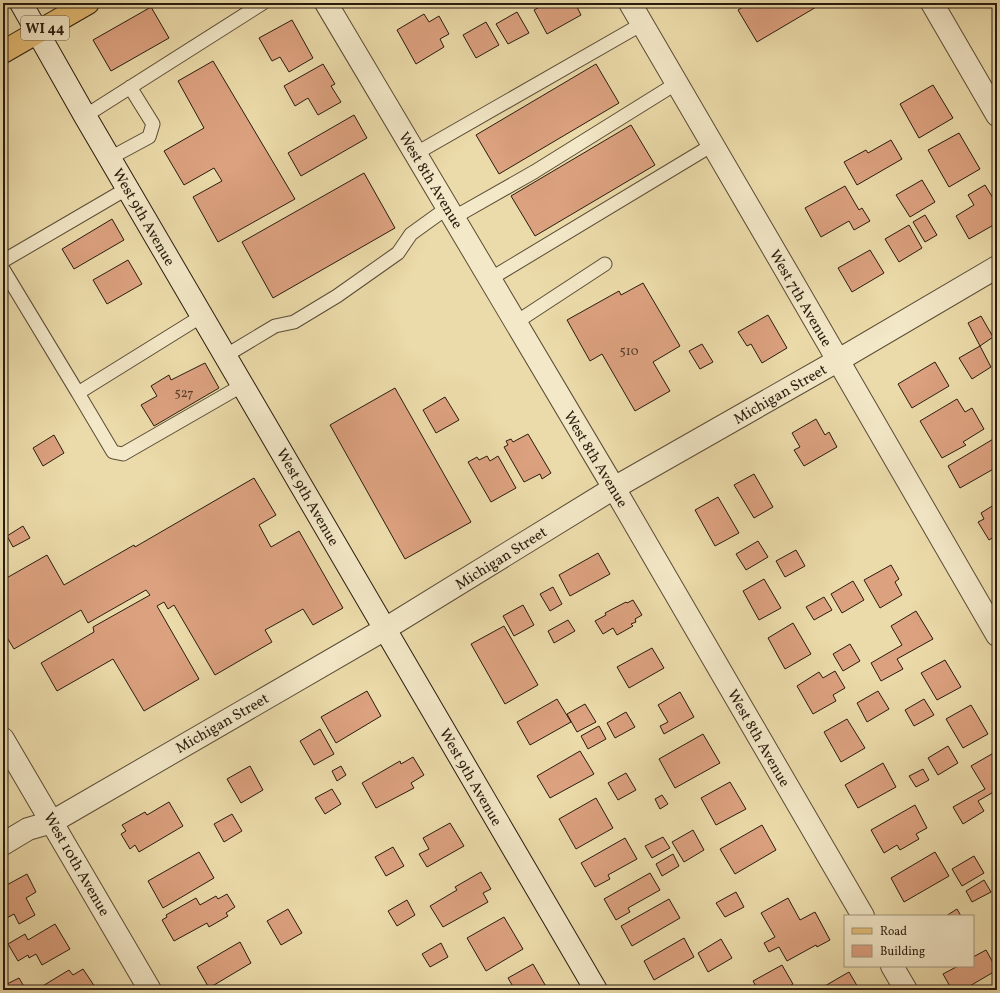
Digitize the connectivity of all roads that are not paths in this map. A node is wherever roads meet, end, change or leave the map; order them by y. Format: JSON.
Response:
{"nodes":[{"id":1,"x":21,"y":3,"type":"edge"},
{"id":2,"x":88,"y":3,"type":"edge"},
{"id":3,"x":263,"y":3,"type":"edge"},
{"id":4,"x":326,"y":3,"type":"edge"},
{"id":5,"x":630,"y":3,"type":"edge"},
{"id":6,"x":932,"y":3,"type":"edge"},
{"id":7,"x":642,"y":24,"type":"junction"},
{"id":8,"x":38,"y":32,"type":"junction"},
{"id":9,"x":3,"y":52,"type":"edge"},
{"id":10,"x":677,"y":83,"type":"junction"},
{"id":11,"x":130,"y":87,"type":"junction"},
{"id":12,"x":997,"y":114,"type":"edge"},
{"id":13,"x":85,"y":116,"type":"junction"},
{"id":14,"x":714,"y":144,"type":"junction"},
{"id":15,"x":415,"y":154,"type":"junction"},
{"id":16,"x":110,"y":158,"type":"junction"},
{"id":17,"x":128,"y":188,"type":"junction"},
{"id":18,"x":450,"y":213,"type":"junction"},
{"id":19,"x":3,"y":261,"type":"edge"},
{"id":20,"x":605,"y":264,"type":"dead end"},
{"id":21,"x":997,"y":267,"type":"edge"},
{"id":22,"x":3,"y":269,"type":"edge"},
{"id":23,"x":490,"y":279,"type":"junction"},
{"id":24,"x":202,"y":316,"type":"junction"},
{"id":25,"x":516,"y":323,"type":"junction"},
{"id":26,"x":225,"y":356,"type":"junction"},
{"id":27,"x":837,"y":361,"type":"junction"},
{"id":28,"x":243,"y":385,"type":"junction"},
{"id":29,"x":78,"y":392,"type":"junction"},
{"id":30,"x":614,"y":488,"type":"junction"},
{"id":31,"x":385,"y":629,"type":"junction"},
{"id":32,"x":997,"y":635,"type":"edge"},
{"id":33,"x":3,"y":739,"type":"edge"},
{"id":34,"x":52,"y":822,"type":"junction"},
{"id":35,"x":3,"y":844,"type":"edge"},
{"id":36,"x":862,"y":915,"type":"edge"},
{"id":37,"x":893,"y":967,"type":"edge"},
{"id":38,"x":150,"y":990,"type":"edge"},
{"id":39,"x":596,"y":990,"type":"edge"},
{"id":40,"x":906,"y":990,"type":"edge"}],
"edges":[{"from":1,"to":8,"type":"street","name":"West 9th Avenue"},
{"from":2,"to":8,"type":"main road","number":"WI 44"},
{"from":3,"to":11,"type":"lane"},
{"from":4,"to":15,"type":"street","name":"West 8th Avenue"},
{"from":5,"to":7,"type":"street","name":"West 7th Avenue"},
{"from":6,"to":12,"type":"street"},
{"from":7,"to":10,"type":"street","name":"West 7th Avenue"},
{"from":7,"to":15,"type":"lane"},
{"from":8,"to":9,"type":"main road","number":"WI 44"},
{"from":8,"to":13,"type":"street","name":"West 9th Avenue"},
{"from":10,"to":14,"type":"street","name":"West 7th Avenue"},
{"from":10,"to":18,"type":"lane"},
{"from":11,"to":13,"type":"lane"},
{"from":11,"to":16,"type":"lane"},
{"from":13,"to":16,"type":"street","name":"West 9th Avenue"},
{"from":14,"to":23,"type":"lane"},
{"from":14,"to":27,"type":"street","name":"West 7th Avenue"},
{"from":15,"to":18,"type":"street","name":"West 8th Avenue"},
{"from":16,"to":17,"type":"street","name":"West 9th Avenue"},
{"from":17,"to":19,"type":"lane"},
{"from":17,"to":24,"type":"street","name":"West 9th Avenue"},
{"from":18,"to":23,"type":"street","name":"West 8th Avenue"},
{"from":18,"to":26,"type":"lane"},
{"from":20,"to":25,"type":"lane"},
{"from":21,"to":27,"type":"street","name":"Michigan Street"},
{"from":22,"to":29,"type":"lane"},
{"from":23,"to":25,"type":"street","name":"West 8th Avenue"},
{"from":24,"to":26,"type":"street","name":"West 9th Avenue"},
{"from":24,"to":29,"type":"lane"},
{"from":25,"to":30,"type":"street","name":"West 8th Avenue"},
{"from":26,"to":28,"type":"street","name":"West 9th Avenue"},
{"from":27,"to":30,"type":"street","name":"Michigan Street"},
{"from":27,"to":32,"type":"street","name":"West 7th Avenue"},
{"from":28,"to":29,"type":"lane"},
{"from":28,"to":31,"type":"street","name":"West 9th Avenue"},
{"from":30,"to":31,"type":"street","name":"Michigan Street"},
{"from":30,"to":36,"type":"street","name":"West 8th Avenue"},
{"from":31,"to":34,"type":"street","name":"Michigan Street"},
{"from":31,"to":39,"type":"street","name":"West 9th Avenue"},
{"from":33,"to":34,"type":"street","name":"West 10th Avenue"},
{"from":34,"to":35,"type":"street","name":"Michigan Street"},
{"from":34,"to":38,"type":"street","name":"West 10th Avenue"},
{"from":37,"to":40,"type":"street"}]}
